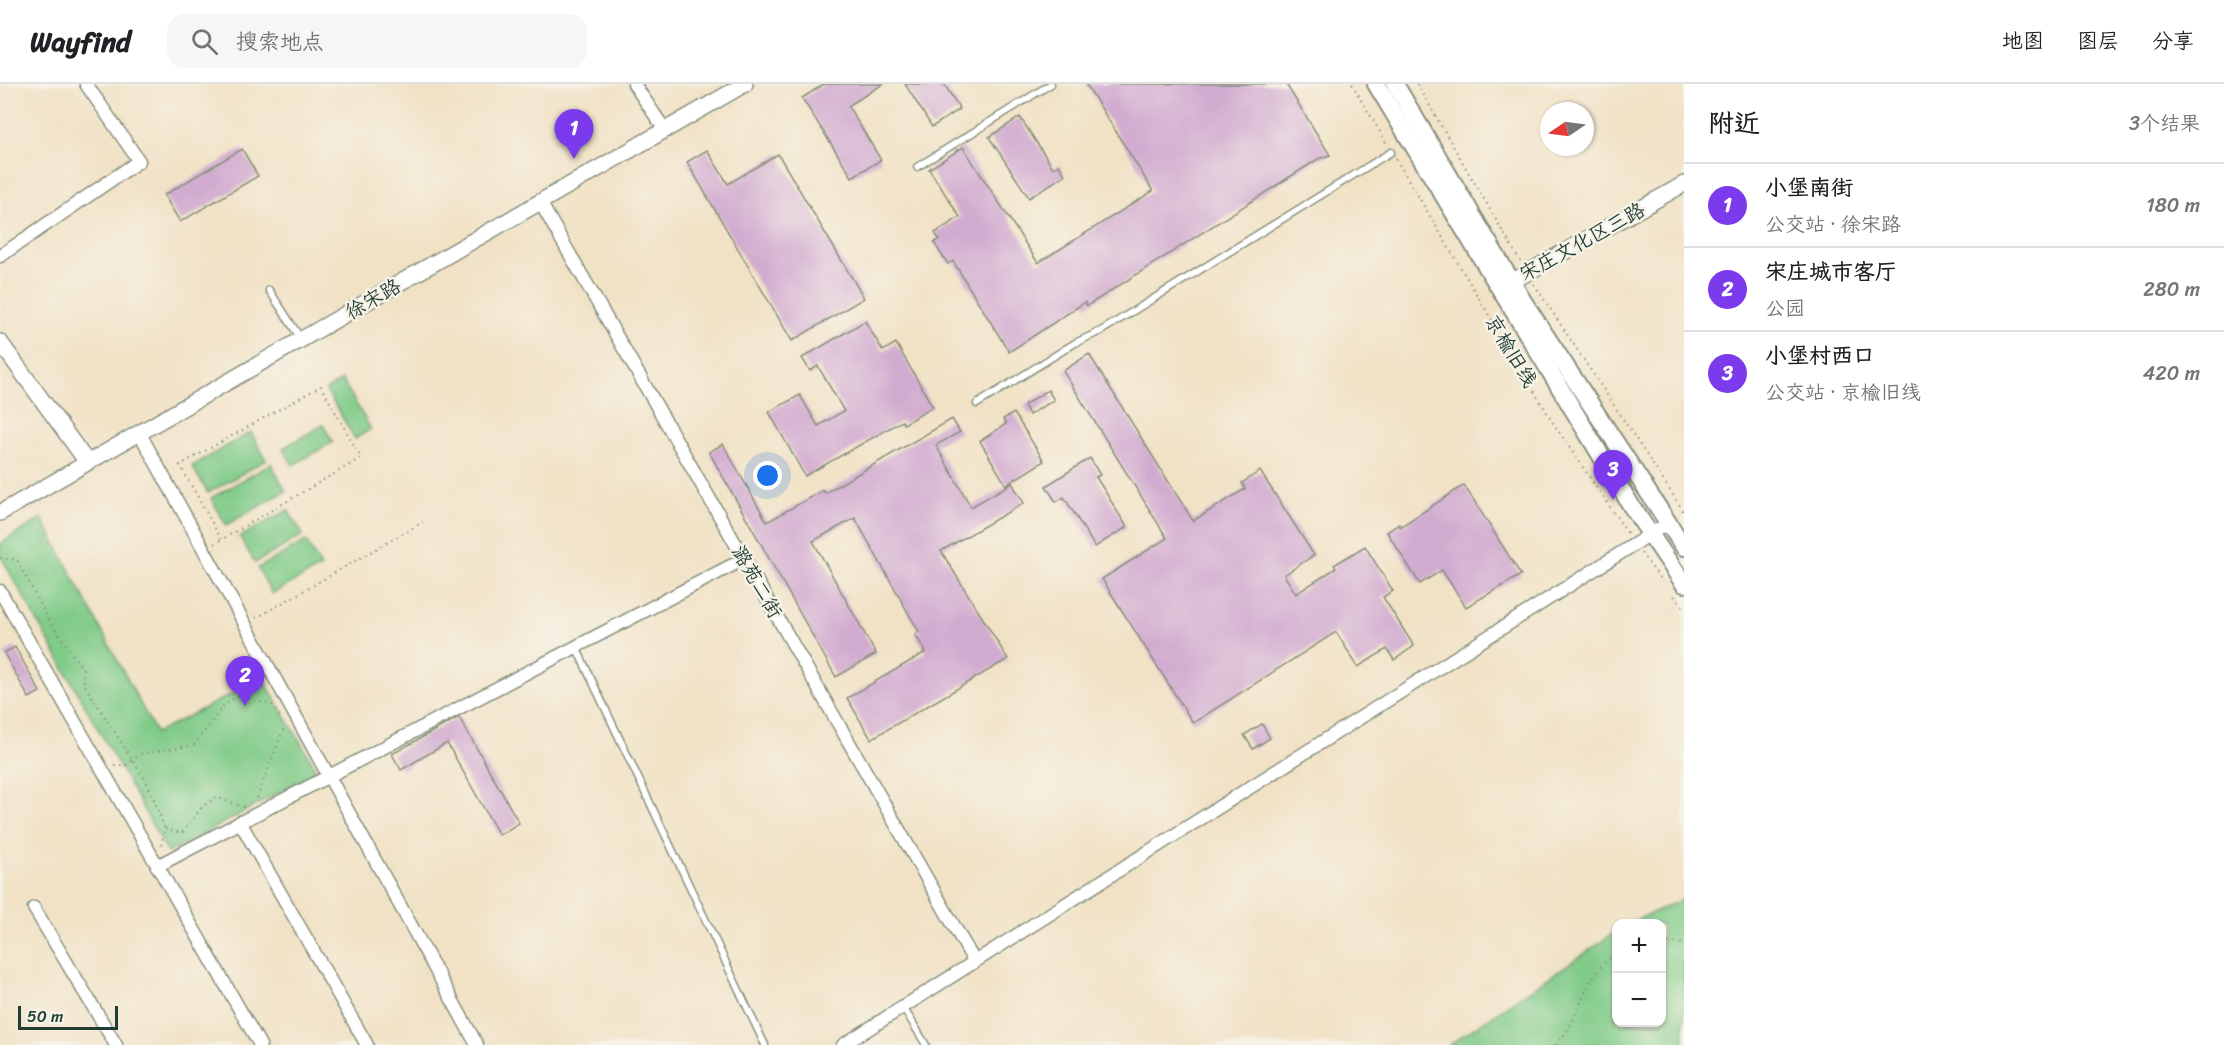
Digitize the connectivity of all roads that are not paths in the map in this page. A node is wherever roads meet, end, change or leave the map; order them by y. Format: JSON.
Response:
{"nodes":[{"id":1,"x":86,"y":84,"type":"edge"},
{"id":2,"x":634,"y":84,"type":"edge"},
{"id":3,"x":745,"y":84,"type":"edge"},
{"id":4,"x":1051,"y":84,"type":"edge"},
{"id":5,"x":1376,"y":84,"type":"edge"},
{"id":6,"x":1395,"y":84,"type":"edge"},
{"id":7,"x":665,"y":130,"type":"junction"},
{"id":8,"x":1391,"y":152,"type":"road end"},
{"id":9,"x":917,"y":167,"type":"dead end"},
{"id":10,"x":1684,"y":184,"type":"edge"},
{"id":11,"x":540,"y":202,"type":"junction"},
{"id":12,"x":0,"y":256,"type":"edge"},
{"id":13,"x":1511,"y":282,"type":"junction"},
{"id":14,"x":270,"y":290,"type":"dead end"},
{"id":15,"x":301,"y":340,"type":"junction"},
{"id":16,"x":0,"y":342,"type":"edge"},
{"id":17,"x":976,"y":404,"type":"dead end"},
{"id":18,"x":139,"y":432,"type":"junction"},
{"id":19,"x":87,"y":462,"type":"junction"},
{"id":20,"x":0,"y":513,"type":"edge"},
{"id":21,"x":1668,"y":523,"type":"junction"},
{"id":22,"x":1650,"y":534,"type":"junction"},
{"id":23,"x":1684,"y":547,"type":"edge"},
{"id":24,"x":744,"y":559,"type":"junction"},
{"id":25,"x":1684,"y":585,"type":"edge"},
{"id":26,"x":0,"y":591,"type":"edge"},
{"id":27,"x":575,"y":646,"type":"junction"},
{"id":28,"x":330,"y":777,"type":"junction"},
{"id":29,"x":240,"y":822,"type":"junction"},
{"id":30,"x":157,"y":866,"type":"junction"},
{"id":31,"x":34,"y":908,"type":"dead end"},
{"id":32,"x":974,"y":961,"type":"junction"},
{"id":33,"x":903,"y":1007,"type":"junction"},
{"id":34,"x":116,"y":1045,"type":"edge"},
{"id":35,"x":260,"y":1045,"type":"edge"},
{"id":36,"x":367,"y":1045,"type":"edge"},
{"id":37,"x":477,"y":1045,"type":"edge"},
{"id":38,"x":765,"y":1045,"type":"edge"},
{"id":39,"x":843,"y":1045,"type":"edge"},
{"id":40,"x":926,"y":1045,"type":"edge"}],
"edges":[{"from":1,"to":12,"type":"street"},
{"from":2,"to":7,"type":"street"},
{"from":3,"to":7,"type":"street","name":"徐宋路"},
{"from":4,"to":9,"type":"lane"},
{"from":5,"to":22,"type":"main road","name":"京榆旧线"},
{"from":6,"to":13,"type":"main road","name":"京榆旧线"},
{"from":7,"to":11,"type":"street","name":"徐宋路"},
{"from":8,"to":17,"type":"lane"},
{"from":10,"to":13,"type":"street","name":"宋庄文化区三路"},
{"from":11,"to":15,"type":"street","name":"徐宋路"},
{"from":11,"to":24,"type":"street","name":"潞苑二街"},
{"from":13,"to":21,"type":"main road","name":"京榆旧线"},
{"from":14,"to":15,"type":"lane"},
{"from":15,"to":18,"type":"street","name":"徐宋路"},
{"from":16,"to":19,"type":"street"},
{"from":18,"to":19,"type":"street","name":"徐宋路"},
{"from":18,"to":28,"type":"street"},
{"from":19,"to":20,"type":"street","name":"徐宋路"},
{"from":21,"to":22,"type":"street"},
{"from":21,"to":23,"type":"main road","name":"京榆旧线"},
{"from":22,"to":25,"type":"main road","name":"京榆旧线"},
{"from":22,"to":32,"type":"street"},
{"from":24,"to":27,"type":"street"},
{"from":24,"to":32,"type":"street","name":"潞苑二街"},
{"from":26,"to":30,"type":"street"},
{"from":27,"to":28,"type":"street"},
{"from":27,"to":38,"type":"lane"},
{"from":28,"to":29,"type":"street"},
{"from":28,"to":37,"type":"street"},
{"from":29,"to":30,"type":"street"},
{"from":29,"to":36,"type":"street"},
{"from":30,"to":35,"type":"street"},
{"from":31,"to":34,"type":"street"},
{"from":32,"to":33,"type":"street"},
{"from":33,"to":39,"type":"street"},
{"from":33,"to":40,"type":"lane"}]}
